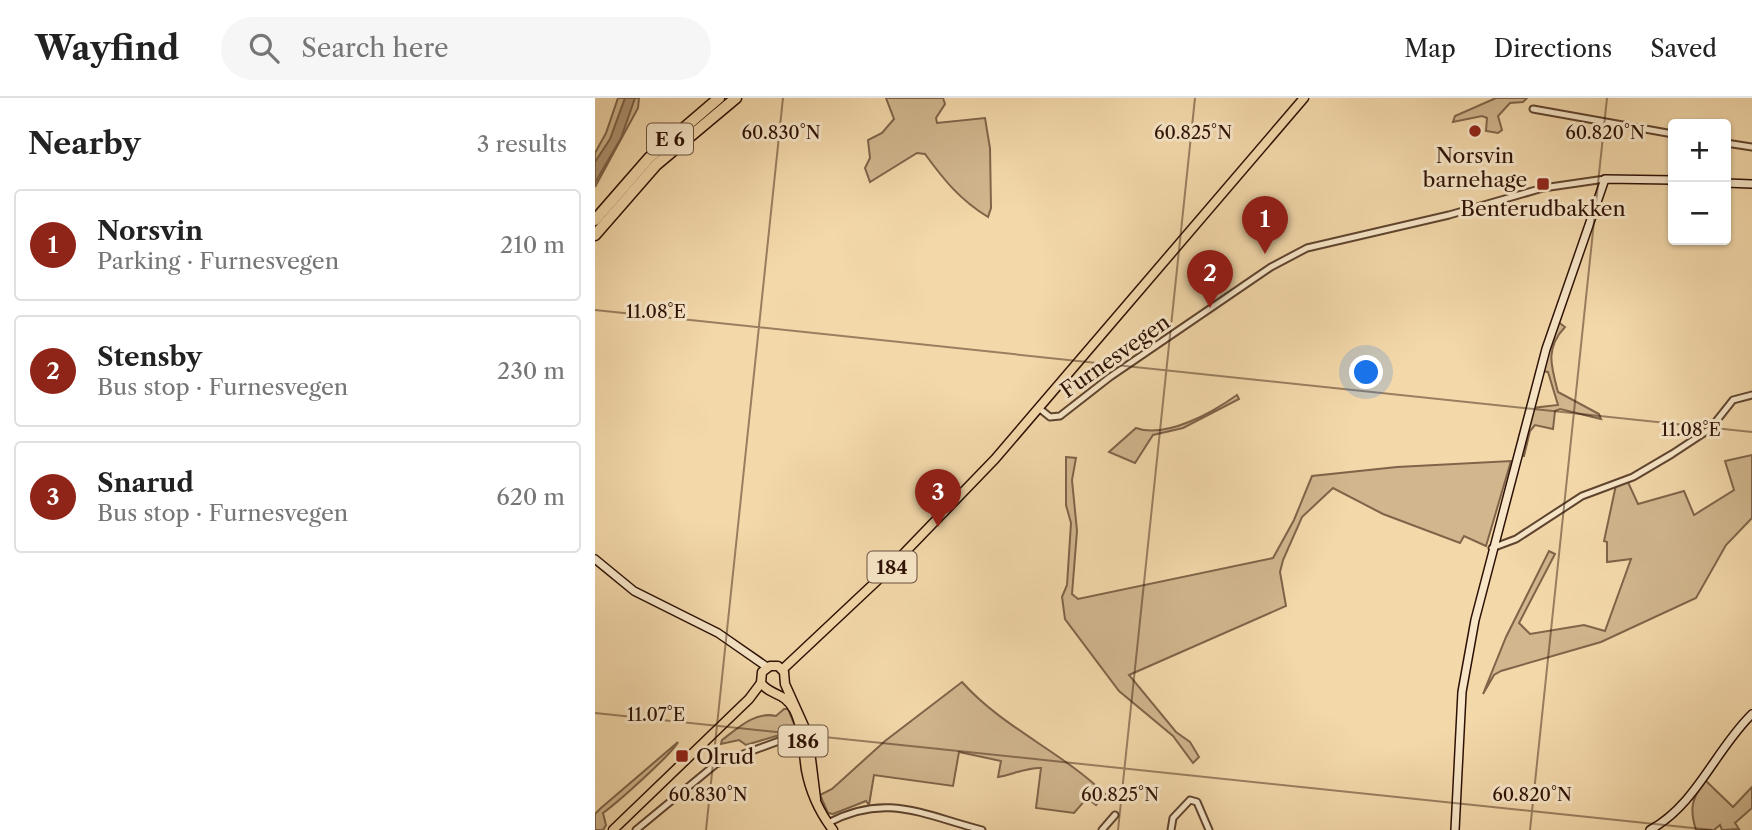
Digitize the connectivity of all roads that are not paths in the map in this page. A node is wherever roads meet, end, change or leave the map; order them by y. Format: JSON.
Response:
{"nodes":[{"id":1,"x":719,"y":98,"type":"edge"},
{"id":2,"x":736,"y":98,"type":"edge"},
{"id":3,"x":1304,"y":98,"type":"edge"},
{"id":4,"x":1533,"y":109,"type":"dead end"},
{"id":5,"x":1668,"y":133,"type":"edge"},
{"id":6,"x":1731,"y":144,"type":"edge"},
{"id":7,"x":1752,"y":147,"type":"edge"},
{"id":8,"x":1605,"y":179,"type":"junction"},
{"id":9,"x":1668,"y":180,"type":"edge"},
{"id":10,"x":1731,"y":183,"type":"edge"},
{"id":11,"x":1752,"y":184,"type":"edge"},
{"id":12,"x":595,"y":220,"type":"edge"},
{"id":13,"x":595,"y":236,"type":"edge"},
{"id":14,"x":1752,"y":396,"type":"edge"},
{"id":15,"x":1040,"y":409,"type":"junction"},
{"id":16,"x":1492,"y":548,"type":"junction"},
{"id":17,"x":595,"y":559,"type":"edge"},
{"id":18,"x":783,"y":669,"type":"junction"},
{"id":19,"x":764,"y":670,"type":"junction"},
{"id":20,"x":785,"y":684,"type":"junction"},
{"id":21,"x":767,"y":688,"type":"junction"},
{"id":22,"x":1752,"y":714,"type":"edge"},
{"id":23,"x":802,"y":737,"type":"junction"},
{"id":24,"x":816,"y":799,"type":"junction"},
{"id":25,"x":1115,"y":815,"type":"dead end"},
{"id":26,"x":831,"y":827,"type":"edge"},
{"id":27,"x":613,"y":830,"type":"edge"},
{"id":28,"x":636,"y":830,"type":"edge"},
{"id":29,"x":982,"y":830,"type":"edge"},
{"id":30,"x":1102,"y":830,"type":"edge"},
{"id":31,"x":1171,"y":830,"type":"edge"},
{"id":32,"x":1209,"y":830,"type":"edge"},
{"id":33,"x":1455,"y":830,"type":"edge"},
{"id":34,"x":1650,"y":830,"type":"edge"}],
"edges":[{"from":1,"to":12,"type":"highway","number":"E 6"},
{"from":2,"to":13,"type":"highway","number":"E 6"},
{"from":3,"to":15,"type":"main road","number":"184"},
{"from":4,"to":5,"type":"street"},
{"from":6,"to":7,"type":"street"},
{"from":8,"to":9,"type":"main road","name":"Furnesvegen"},
{"from":8,"to":15,"type":"street","name":"Furnesvegen"},
{"from":8,"to":16,"type":"main road"},
{"from":10,"to":11,"type":"main road"},
{"from":14,"to":16,"type":"street"},
{"from":15,"to":18,"type":"main road","name":"Furnesvegen","number":"184"},
{"from":16,"to":33,"type":"main road"},
{"from":17,"to":19,"type":"main road"},
{"from":18,"to":19,"type":"main road"},
{"from":18,"to":20,"type":"main road"},
{"from":19,"to":21,"type":"main road"},
{"from":20,"to":21,"type":"main road"},
{"from":20,"to":24,"type":"main road","number":"186"},
{"from":21,"to":23,"type":"main road","number":"186"},
{"from":21,"to":27,"type":"main road"},
{"from":22,"to":34,"type":"main road"},
{"from":23,"to":24,"type":"main road","number":"186"},
{"from":23,"to":28,"type":"street"},
{"from":24,"to":26,"type":"main road","number":"186"},
{"from":25,"to":30,"type":"street"},
{"from":26,"to":29,"type":"street"},
{"from":31,"to":32,"type":"street"}]}
